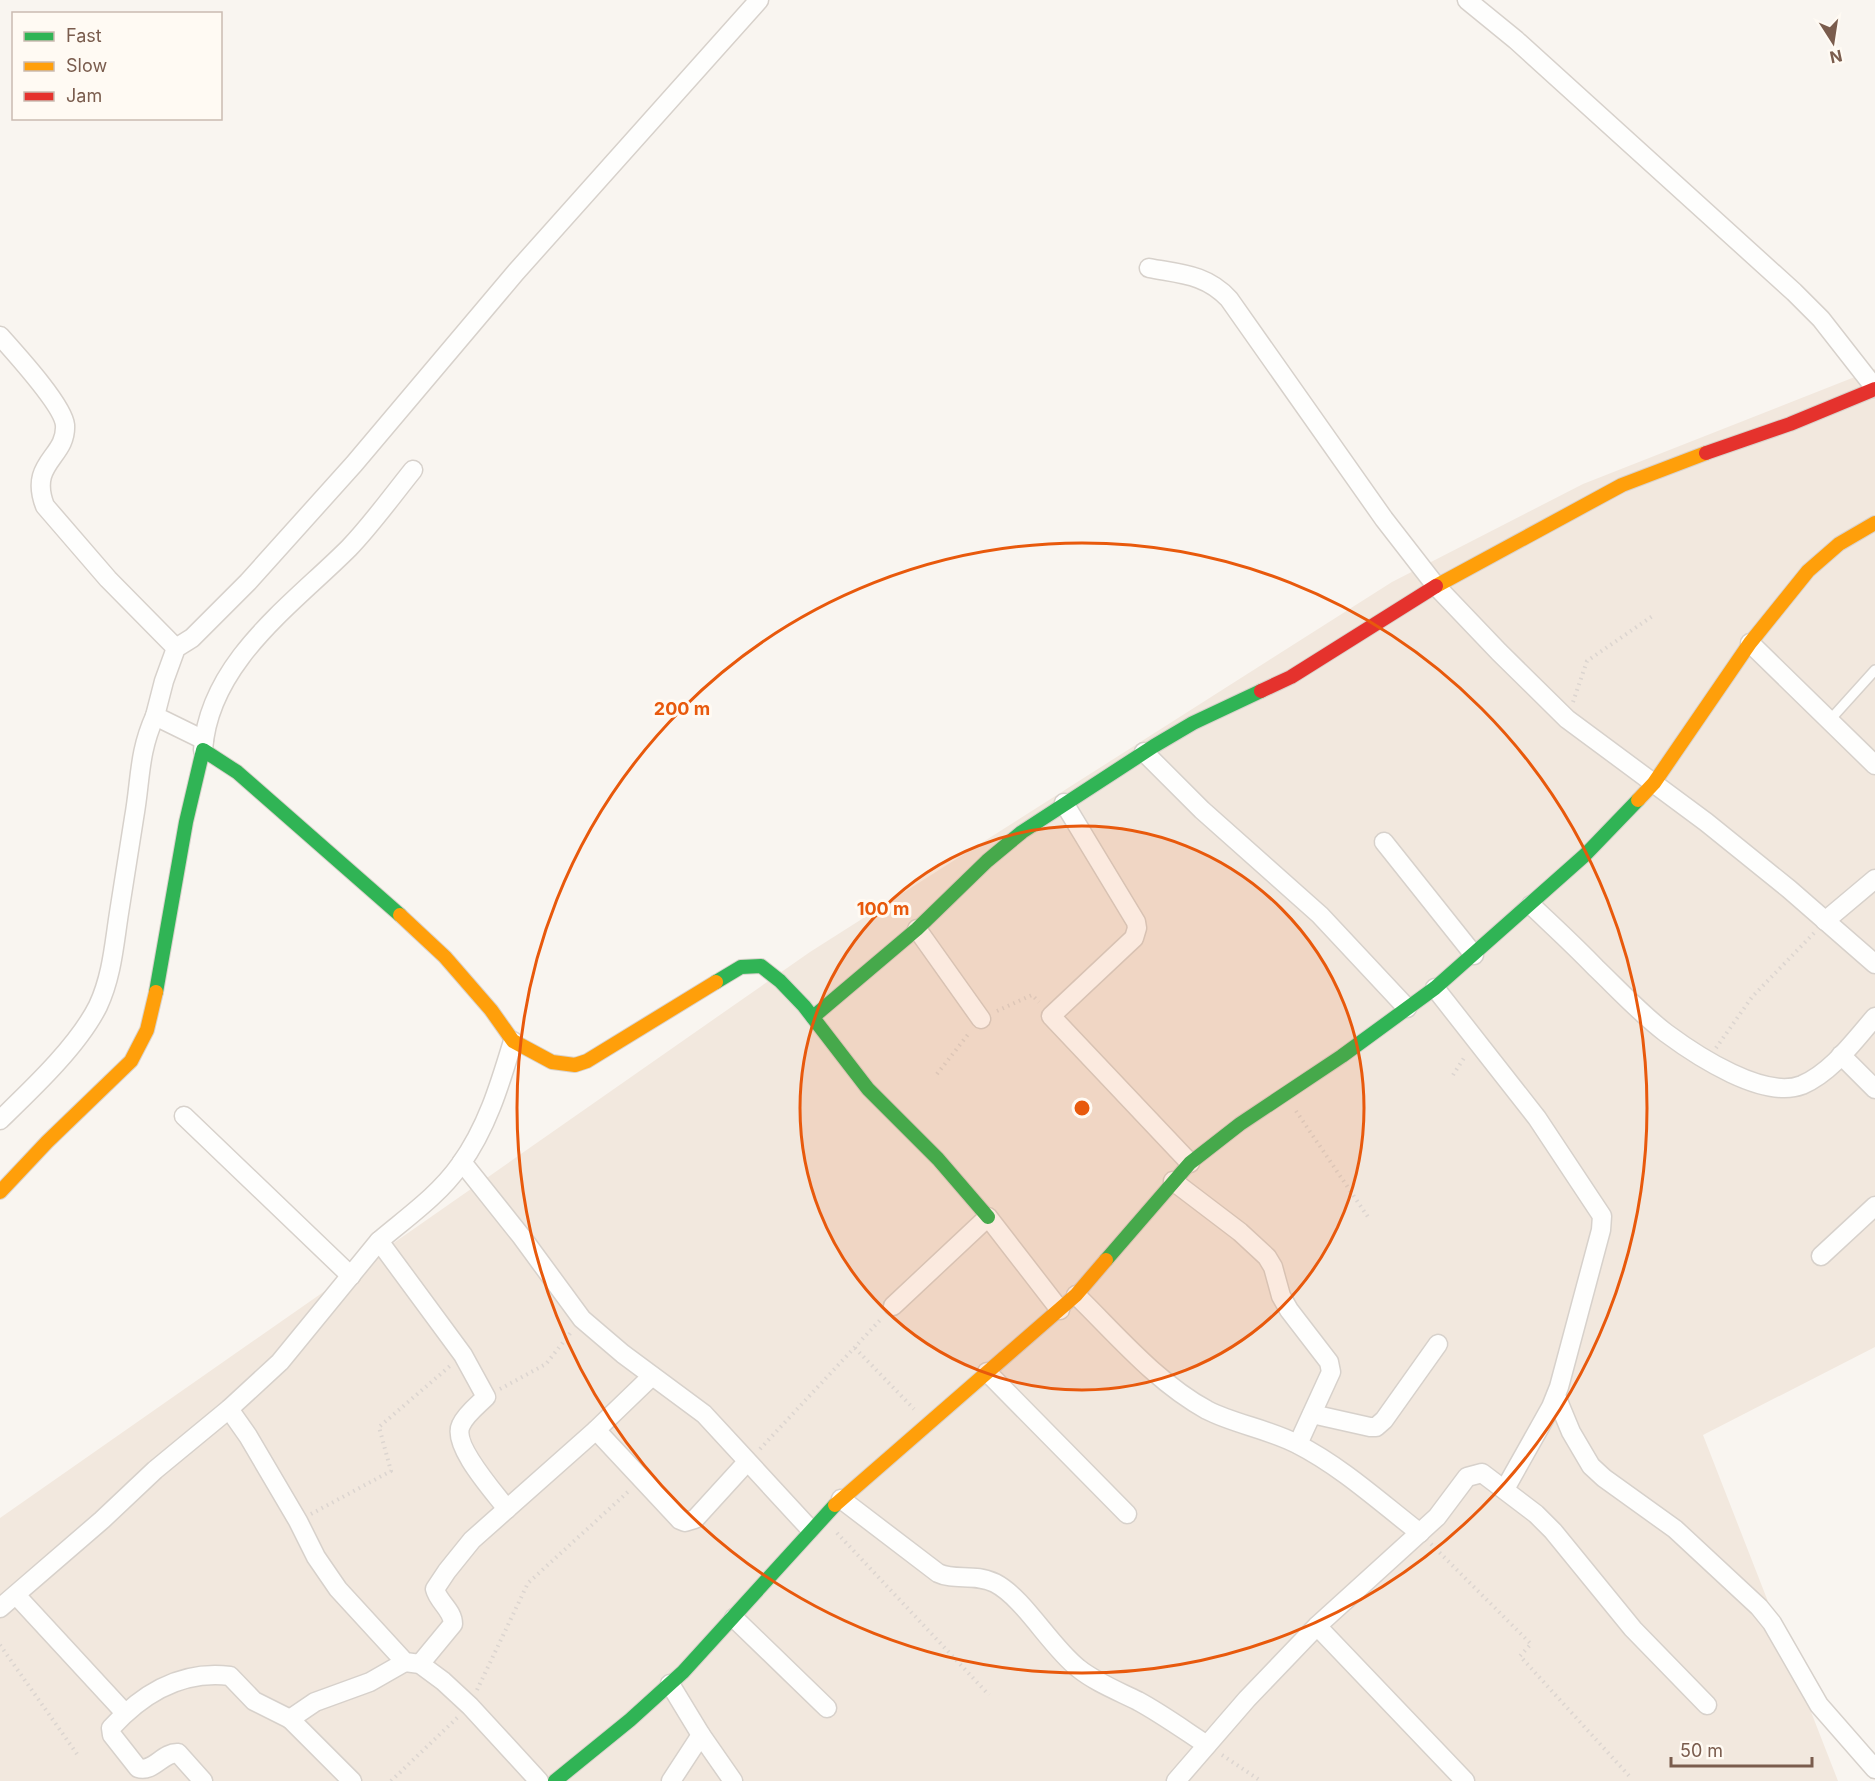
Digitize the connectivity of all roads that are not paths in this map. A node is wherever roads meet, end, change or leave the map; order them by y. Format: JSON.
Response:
{"nodes":[{"id":1,"x":759,"y":0,"type":"edge"},
{"id":2,"x":1467,"y":0,"type":"edge"},
{"id":3,"x":1149,"y":268,"type":"dead end"},
{"id":4,"x":0,"y":336,"type":"edge"},
{"id":5,"x":1875,"y":388,"type":"edge"},
{"id":6,"x":413,"y":470,"type":"dead end"},
{"id":7,"x":1875,"y":523,"type":"edge"},
{"id":8,"x":1436,"y":586,"type":"junction"},
{"id":9,"x":1750,"y":643,"type":"junction"},
{"id":10,"x":176,"y":648,"type":"junction"},
{"id":11,"x":1875,"y":670,"type":"edge"},
{"id":12,"x":155,"y":716,"type":"junction"},
{"id":13,"x":1829,"y":721,"type":"junction"},
{"id":14,"x":203,"y":745,"type":"junction"},
{"id":15,"x":1144,"y":752,"type":"junction"},
{"id":16,"x":1875,"y":765,"type":"edge"},
{"id":17,"x":1654,"y":783,"type":"junction"},
{"id":18,"x":1064,"y":803,"type":"junction"},
{"id":19,"x":1384,"y":842,"type":"dead end"},
{"id":20,"x":1875,"y":879,"type":"edge"},
{"id":21,"x":1531,"y":904,"type":"junction"},
{"id":22,"x":1825,"y":921,"type":"junction"},
{"id":23,"x":917,"y":929,"type":"junction"},
{"id":24,"x":1474,"y":955,"type":"junction"},
{"id":25,"x":1875,"y":964,"type":"edge"},
{"id":26,"x":1436,"y":988,"type":"junction"},
{"id":27,"x":1407,"y":1008,"type":"junction"},
{"id":28,"x":813,"y":1017,"type":"junction"},
{"id":29,"x":1875,"y":1017,"type":"edge"},
{"id":30,"x":981,"y":1019,"type":"road end"},
{"id":31,"x":513,"y":1041,"type":"junction"},
{"id":32,"x":1841,"y":1055,"type":"junction"},
{"id":33,"x":1875,"y":1089,"type":"edge"},
{"id":34,"x":184,"y":1116,"type":"dead end"},
{"id":35,"x":0,"y":1120,"type":"edge"},
{"id":36,"x":462,"y":1162,"type":"junction"},
{"id":37,"x":1190,"y":1163,"type":"junction"},
{"id":38,"x":1173,"y":1181,"type":"junction"},
{"id":39,"x":0,"y":1192,"type":"edge"},
{"id":40,"x":1875,"y":1206,"type":"edge"},
{"id":41,"x":988,"y":1217,"type":"junction"},
{"id":42,"x":379,"y":1241,"type":"junction"},
{"id":43,"x":1821,"y":1256,"type":"dead end"},
{"id":44,"x":351,"y":1276,"type":"junction"},
{"id":45,"x":1076,"y":1295,"type":"junction"},
{"id":46,"x":892,"y":1306,"type":"road end"},
{"id":47,"x":1060,"y":1310,"type":"junction"},
{"id":48,"x":1438,"y":1344,"type":"dead end"},
{"id":49,"x":987,"y":1372,"type":"junction"},
{"id":50,"x":652,"y":1376,"type":"junction"},
{"id":51,"x":1556,"y":1396,"type":"junction"},
{"id":52,"x":229,"y":1409,"type":"junction"},
{"id":53,"x":1312,"y":1414,"type":"junction"},
{"id":54,"x":596,"y":1430,"type":"junction"},
{"id":55,"x":1298,"y":1444,"type":"junction"},
{"id":56,"x":747,"y":1462,"type":"junction"},
{"id":57,"x":1504,"y":1489,"type":"junction"},
{"id":58,"x":841,"y":1499,"type":"junction"},
{"id":59,"x":507,"y":1509,"type":"junction"},
{"id":60,"x":1127,"y":1514,"type":"dead end"},
{"id":61,"x":816,"y":1523,"type":"junction"},
{"id":62,"x":1420,"y":1533,"type":"junction"},
{"id":63,"x":16,"y":1595,"type":"junction"},
{"id":64,"x":0,"y":1608,"type":"edge"},
{"id":65,"x":734,"y":1618,"type":"junction"},
{"id":66,"x":1317,"y":1626,"type":"junction"},
{"id":67,"x":413,"y":1663,"type":"junction"},
{"id":68,"x":670,"y":1684,"type":"junction"},
{"id":69,"x":1707,"y":1705,"type":"dead end"},
{"id":70,"x":827,"y":1708,"type":"dead end"},
{"id":71,"x":125,"y":1713,"type":"junction"},
{"id":72,"x":290,"y":1719,"type":"junction"},
{"id":73,"x":701,"y":1736,"type":"junction"},
{"id":74,"x":1207,"y":1745,"type":"junction"},
{"id":75,"x":1875,"y":1769,"type":"edge"},
{"id":76,"x":203,"y":1781,"type":"edge"},
{"id":77,"x":352,"y":1781,"type":"edge"},
{"id":78,"x":539,"y":1781,"type":"edge"},
{"id":79,"x":555,"y":1781,"type":"edge"},
{"id":80,"x":671,"y":1781,"type":"edge"},
{"id":81,"x":733,"y":1781,"type":"edge"},
{"id":82,"x":1176,"y":1781,"type":"edge"},
{"id":83,"x":1465,"y":1781,"type":"edge"}],
"edges":[{"from":1,"to":10,"type":"street"},
{"from":2,"to":5,"type":"street"},
{"from":3,"to":8,"type":"street"},
{"from":4,"to":10,"type":"street"},
{"from":5,"to":8,"type":"street"},
{"from":6,"to":14,"type":"street"},
{"from":7,"to":9,"type":"street"},
{"from":8,"to":15,"type":"street"},
{"from":8,"to":17,"type":"street"},
{"from":9,"to":13,"type":"street"},
{"from":9,"to":17,"type":"street"},
{"from":10,"to":12,"type":"street"},
{"from":11,"to":13,"type":"lane"},
{"from":12,"to":14,"type":"street"},
{"from":12,"to":35,"type":"street"},
{"from":13,"to":16,"type":"street"},
{"from":14,"to":31,"type":"street"},
{"from":14,"to":39,"type":"street"},
{"from":15,"to":18,"type":"street"},
{"from":15,"to":27,"type":"street"},
{"from":17,"to":21,"type":"street"},
{"from":17,"to":22,"type":"street"},
{"from":18,"to":23,"type":"street"},
{"from":18,"to":37,"type":"street"},
{"from":19,"to":24,"type":"street"},
{"from":20,"to":22,"type":"street"},
{"from":21,"to":24,"type":"street"},
{"from":21,"to":32,"type":"street"},
{"from":22,"to":25,"type":"street"},
{"from":23,"to":28,"type":"street"},
{"from":23,"to":30,"type":"street"},
{"from":24,"to":26,"type":"street"},
{"from":26,"to":27,"type":"street"},
{"from":26,"to":51,"type":"street"},
{"from":27,"to":37,"type":"street"},
{"from":28,"to":31,"type":"street"},
{"from":28,"to":41,"type":"street"},
{"from":29,"to":32,"type":"street"},
{"from":31,"to":36,"type":"street"},
{"from":32,"to":33,"type":"street"},
{"from":34,"to":44,"type":"street"},
{"from":36,"to":42,"type":"street"},
{"from":36,"to":50,"type":"street"},
{"from":37,"to":38,"type":"street"},
{"from":38,"to":45,"type":"street"},
{"from":38,"to":53,"type":"street"},
{"from":40,"to":43,"type":"street"},
{"from":41,"to":46,"type":"street"},
{"from":41,"to":47,"type":"street"},
{"from":42,"to":44,"type":"street"},
{"from":42,"to":59,"type":"street"},
{"from":44,"to":52,"type":"street"},
{"from":45,"to":47,"type":"street"},
{"from":45,"to":55,"type":"street"},
{"from":47,"to":49,"type":"street"},
{"from":48,"to":53,"type":"street"},
{"from":49,"to":58,"type":"street"},
{"from":49,"to":60,"type":"street"},
{"from":50,"to":54,"type":"street"},
{"from":50,"to":56,"type":"street"},
{"from":51,"to":57,"type":"street"},
{"from":51,"to":75,"type":"street"},
{"from":52,"to":63,"type":"street"},
{"from":52,"to":67,"type":"street"},
{"from":53,"to":55,"type":"street"},
{"from":54,"to":56,"type":"street"},
{"from":54,"to":59,"type":"street"},
{"from":55,"to":62,"type":"street"},
{"from":56,"to":61,"type":"street"},
{"from":57,"to":62,"type":"street"},
{"from":57,"to":69,"type":"street"},
{"from":58,"to":61,"type":"street"},
{"from":58,"to":74,"type":"street"},
{"from":59,"to":67,"type":"street"},
{"from":61,"to":65,"type":"street"},
{"from":62,"to":66,"type":"street"},
{"from":63,"to":64,"type":"street"},
{"from":63,"to":71,"type":"street"},
{"from":65,"to":68,"type":"street"},
{"from":65,"to":70,"type":"street"},
{"from":66,"to":74,"type":"street"},
{"from":66,"to":83,"type":"street"},
{"from":67,"to":72,"type":"street"},
{"from":67,"to":78,"type":"street"},
{"from":68,"to":73,"type":"street"},
{"from":68,"to":79,"type":"street"},
{"from":71,"to":72,"type":"street"},
{"from":71,"to":76,"type":"street"},
{"from":72,"to":77,"type":"street"},
{"from":73,"to":80,"type":"street"},
{"from":73,"to":81,"type":"street"},
{"from":74,"to":82,"type":"street"}]}
